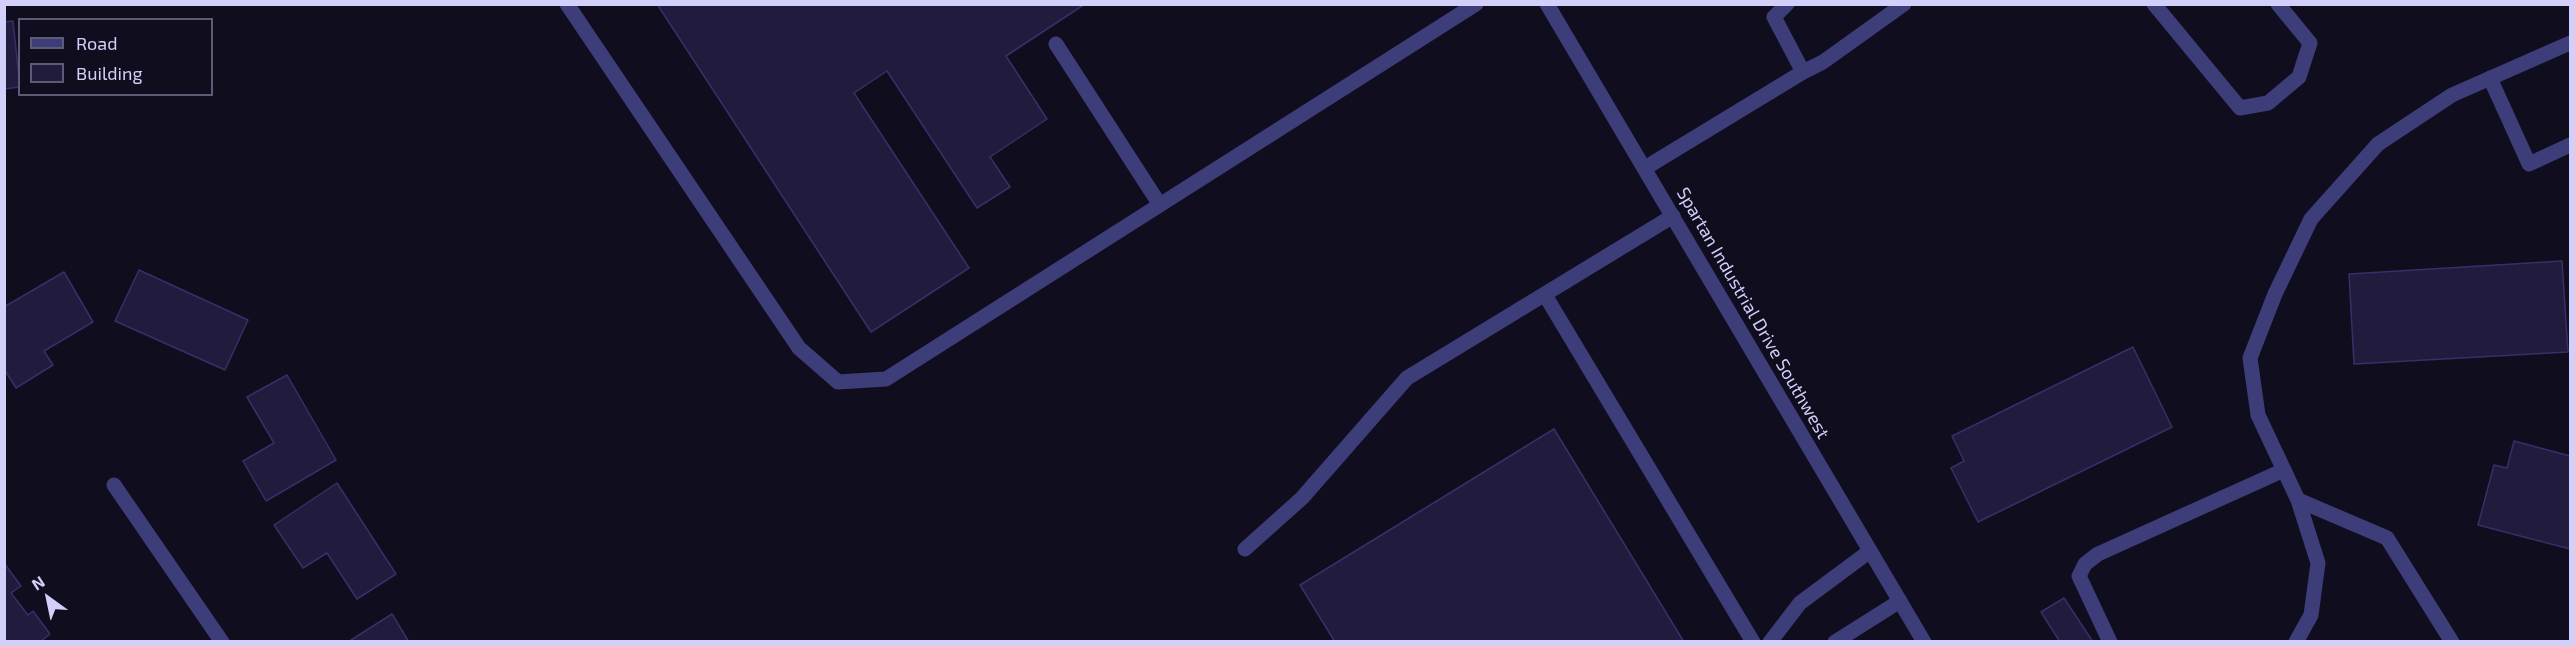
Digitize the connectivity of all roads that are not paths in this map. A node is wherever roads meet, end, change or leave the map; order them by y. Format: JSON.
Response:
{"nodes":[{"id":1,"x":567,"y":4,"type":"edge"},
{"id":2,"x":1476,"y":4,"type":"edge"},
{"id":3,"x":1547,"y":4,"type":"edge"},
{"id":4,"x":1787,"y":4,"type":"edge"},
{"id":5,"x":1904,"y":4,"type":"edge"},
{"id":6,"x":2154,"y":4,"type":"edge"},
{"id":7,"x":2278,"y":4,"type":"edge"},
{"id":8,"x":2571,"y":43,"type":"edge"},
{"id":9,"x":1056,"y":44,"type":"dead end"},
{"id":10,"x":1803,"y":72,"type":"junction"},
{"id":11,"x":2490,"y":78,"type":"junction"},
{"id":12,"x":2571,"y":145,"type":"edge"},
{"id":13,"x":1645,"y":168,"type":"junction"},
{"id":14,"x":1160,"y":206,"type":"junction"},
{"id":15,"x":1673,"y":216,"type":"junction"},
{"id":16,"x":1545,"y":295,"type":"junction"},
{"id":17,"x":2284,"y":470,"type":"junction"},
{"id":18,"x":114,"y":486,"type":"dead end"},
{"id":19,"x":2298,"y":500,"type":"junction"},
{"id":20,"x":1245,"y":549,"type":"dead end"},
{"id":21,"x":1870,"y":551,"type":"junction"},
{"id":22,"x":1900,"y":601,"type":"junction"},
{"id":23,"x":222,"y":642,"type":"edge"},
{"id":24,"x":1753,"y":642,"type":"edge"},
{"id":25,"x":1770,"y":642,"type":"edge"},
{"id":26,"x":1835,"y":642,"type":"edge"},
{"id":27,"x":1924,"y":642,"type":"edge"},
{"id":28,"x":2110,"y":642,"type":"edge"},
{"id":29,"x":2296,"y":642,"type":"edge"},
{"id":30,"x":2452,"y":642,"type":"edge"}],
"edges":[{"from":1,"to":14,"type":"street"},
{"from":2,"to":14,"type":"street"},
{"from":3,"to":13,"type":"street","name":"Spartan Industrial Drive Southwest"},
{"from":4,"to":10,"type":"street"},
{"from":5,"to":10,"type":"street"},
{"from":6,"to":7,"type":"street"},
{"from":8,"to":11,"type":"street"},
{"from":9,"to":14,"type":"street"},
{"from":10,"to":13,"type":"street"},
{"from":11,"to":12,"type":"street"},
{"from":11,"to":17,"type":"street"},
{"from":13,"to":15,"type":"street","name":"Spartan Industrial Drive Southwest"},
{"from":15,"to":16,"type":"street"},
{"from":15,"to":21,"type":"street","name":"Spartan Industrial Drive Southwest"},
{"from":16,"to":20,"type":"street"},
{"from":16,"to":24,"type":"street"},
{"from":17,"to":19,"type":"street"},
{"from":17,"to":28,"type":"street"},
{"from":18,"to":23,"type":"street"},
{"from":19,"to":29,"type":"street"},
{"from":19,"to":30,"type":"street"},
{"from":21,"to":22,"type":"street","name":"Spartan Industrial Drive Southwest"},
{"from":21,"to":25,"type":"street"},
{"from":22,"to":26,"type":"street"},
{"from":22,"to":27,"type":"street","name":"Spartan Industrial Drive Southwest"}]}
